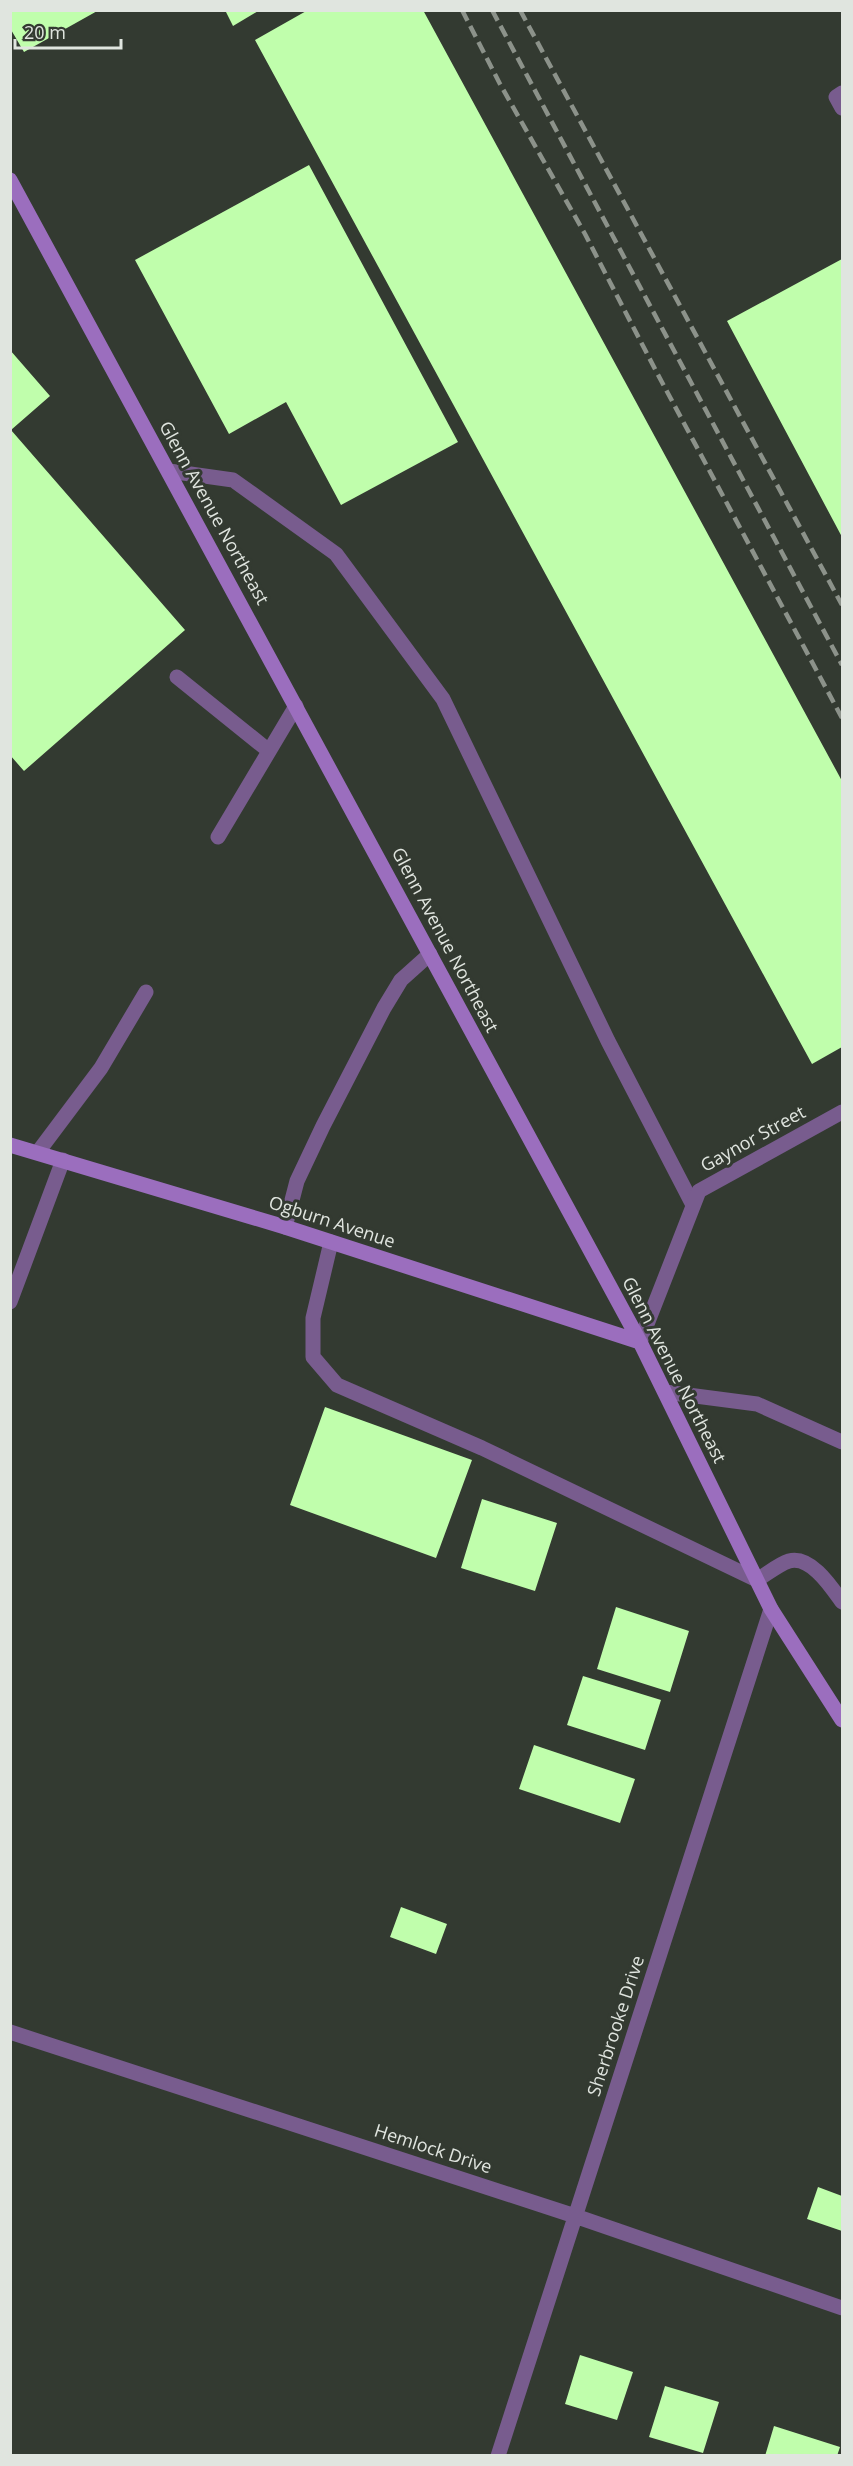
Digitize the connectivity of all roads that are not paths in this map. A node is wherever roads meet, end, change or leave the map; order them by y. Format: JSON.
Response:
{"nodes":[{"id":1,"x":843,"y":93,"type":"edge"},
{"id":2,"x":843,"y":108,"type":"edge"},
{"id":3,"x":10,"y":180,"type":"edge"},
{"id":4,"x":169,"y":471,"type":"junction"},
{"id":5,"x":177,"y":677,"type":"dead end"},
{"id":6,"x":296,"y":706,"type":"junction"},
{"id":7,"x":269,"y":751,"type":"junction"},
{"id":8,"x":218,"y":837,"type":"dead end"},
{"id":9,"x":430,"y":954,"type":"junction"},
{"id":10,"x":146,"y":992,"type":"dead end"},
{"id":11,"x":843,"y":1112,"type":"edge"},
{"id":12,"x":10,"y":1145,"type":"edge"},
{"id":13,"x":38,"y":1152,"type":"junction"},
{"id":14,"x":63,"y":1160,"type":"junction"},
{"id":15,"x":693,"y":1205,"type":"junction"},
{"id":16,"x":285,"y":1227,"type":"junction"},
{"id":17,"x":331,"y":1242,"type":"junction"},
{"id":18,"x":10,"y":1302,"type":"edge"},
{"id":19,"x":640,"y":1342,"type":"junction"},
{"id":20,"x":665,"y":1392,"type":"junction"},
{"id":21,"x":843,"y":1442,"type":"edge"},
{"id":22,"x":757,"y":1580,"type":"junction"},
{"id":23,"x":843,"y":1602,"type":"edge"},
{"id":24,"x":771,"y":1609,"type":"junction"},
{"id":25,"x":843,"y":1720,"type":"edge"},
{"id":26,"x":10,"y":2032,"type":"edge"},
{"id":27,"x":575,"y":2216,"type":"junction"},
{"id":28,"x":843,"y":2308,"type":"edge"},
{"id":29,"x":498,"y":2456,"type":"edge"}],
"edges":[{"from":1,"to":2,"type":"street"},
{"from":3,"to":4,"type":"street","name":"Glenn Avenue Northeast"},
{"from":4,"to":6,"type":"street","name":"Glenn Avenue Northeast"},
{"from":4,"to":15,"type":"street"},
{"from":5,"to":7,"type":"street"},
{"from":6,"to":7,"type":"street"},
{"from":6,"to":9,"type":"street","name":"Glenn Avenue Northeast"},
{"from":7,"to":8,"type":"street"},
{"from":9,"to":16,"type":"street"},
{"from":9,"to":19,"type":"street","name":"Glenn Avenue Northeast"},
{"from":10,"to":13,"type":"street"},
{"from":11,"to":15,"type":"street","name":"Gaynor Street"},
{"from":12,"to":13,"type":"street","name":"Ogburn Avenue"},
{"from":13,"to":14,"type":"street","name":"Ogburn Avenue"},
{"from":14,"to":16,"type":"street","name":"Ogburn Avenue"},
{"from":14,"to":18,"type":"street"},
{"from":15,"to":19,"type":"street","name":"Gaynor Street"},
{"from":16,"to":17,"type":"street","name":"Ogburn Avenue"},
{"from":17,"to":19,"type":"street","name":"Ogburn Avenue"},
{"from":17,"to":22,"type":"street"},
{"from":19,"to":20,"type":"street","name":"Glenn Avenue Northeast"},
{"from":20,"to":21,"type":"street"},
{"from":20,"to":22,"type":"street","name":"Glenn Avenue Northeast"},
{"from":22,"to":23,"type":"street"},
{"from":22,"to":24,"type":"street","name":"Glenn Avenue Northeast"},
{"from":24,"to":25,"type":"street","name":"Glenn Avenue Northeast"},
{"from":24,"to":27,"type":"street","name":"Sherbrooke Drive"},
{"from":26,"to":27,"type":"street","name":"Hemlock Drive"},
{"from":27,"to":28,"type":"street","name":"Hemlock Drive"},
{"from":27,"to":29,"type":"street","name":"Sherbrooke Drive"}]}
